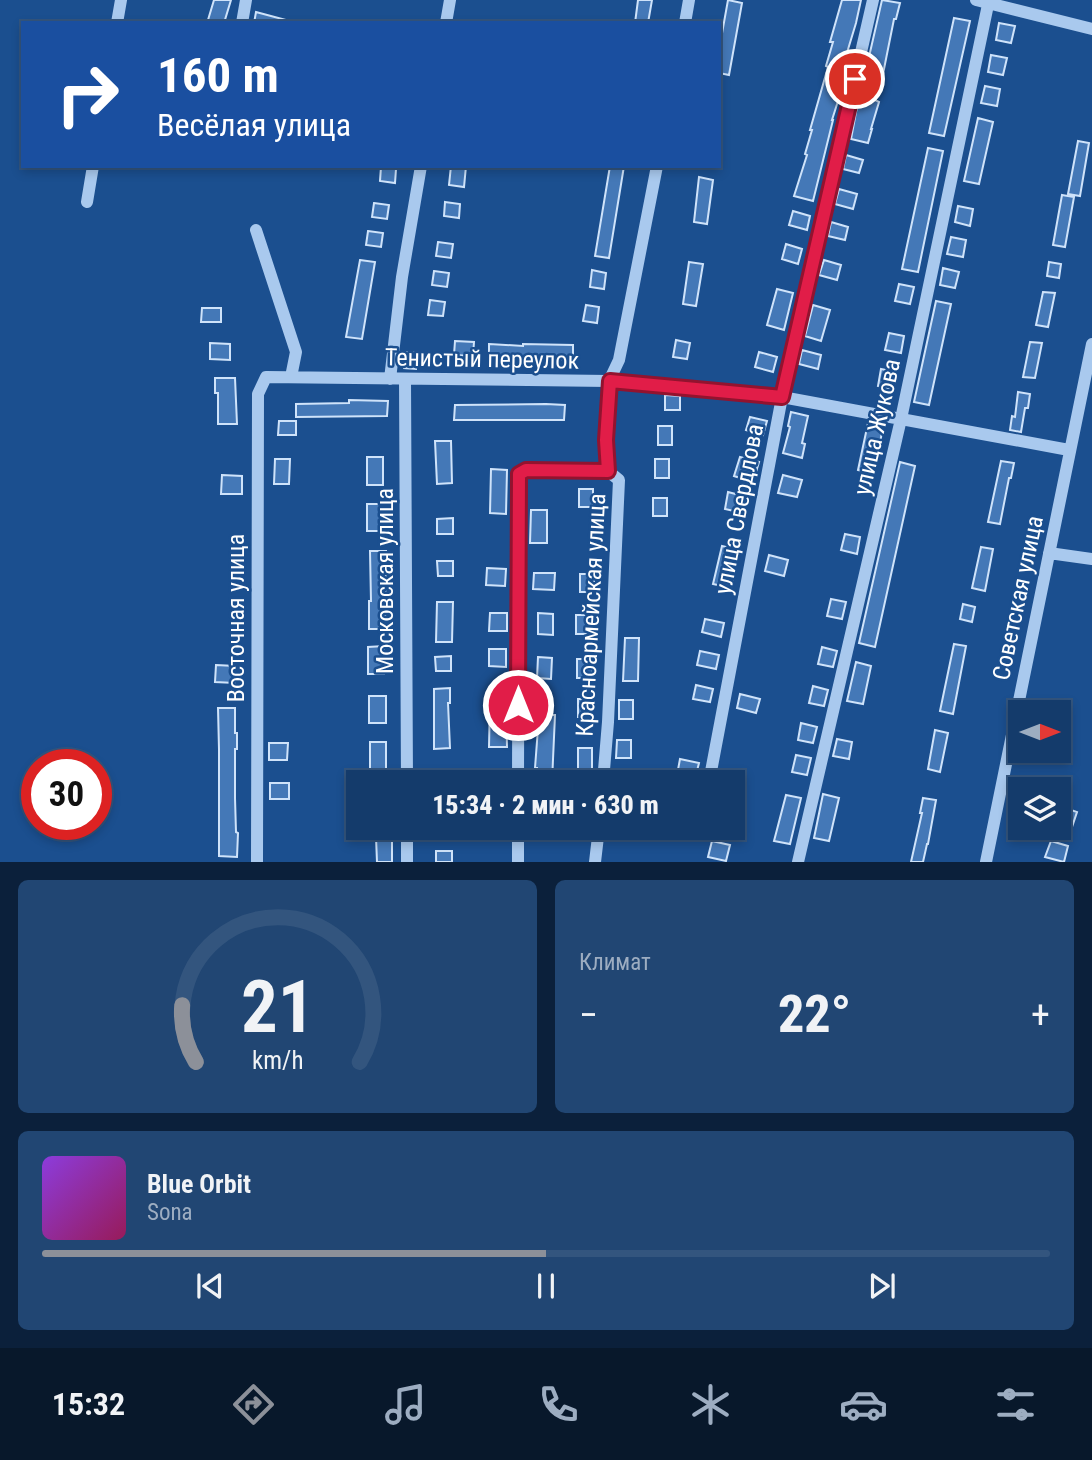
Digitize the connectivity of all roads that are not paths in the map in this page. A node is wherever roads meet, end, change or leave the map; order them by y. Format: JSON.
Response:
{"nodes":[{"id":1,"x":121,"y":0,"type":"edge"},
{"id":2,"x":246,"y":0,"type":"edge"},
{"id":3,"x":450,"y":0,"type":"edge"},
{"id":4,"x":689,"y":0,"type":"edge"},
{"id":5,"x":873,"y":0,"type":"edge"},
{"id":6,"x":984,"y":1,"type":"edge"},
{"id":7,"x":117,"y":21,"type":"edge"},
{"id":8,"x":242,"y":21,"type":"edge"},
{"id":9,"x":446,"y":21,"type":"edge"},
{"id":10,"x":685,"y":21,"type":"edge"},
{"id":11,"x":1092,"y":29,"type":"edge"},
{"id":12,"x":93,"y":168,"type":"edge"},
{"id":13,"x":421,"y":168,"type":"edge"},
{"id":14,"x":657,"y":168,"type":"edge"},
{"id":15,"x":87,"y":202,"type":"dead end"},
{"id":16,"x":256,"y":230,"type":"dead end"},
{"id":17,"x":1092,"y":344,"type":"edge"},
{"id":18,"x":266,"y":377,"type":"joint"},
{"id":19,"x":291,"y":377,"type":"junction"},
{"id":20,"x":390,"y":379,"type":"junction"},
{"id":21,"x":405,"y":379,"type":"junction"},
{"id":22,"x":610,"y":381,"type":"junction"},
{"id":23,"x":782,"y":397,"type":"junction"},
{"id":24,"x":901,"y":419,"type":"junction"},
{"id":25,"x":1069,"y":450,"type":"junction"},
{"id":26,"x":608,"y":471,"type":"junction"},
{"id":27,"x":1049,"y":553,"type":"junction"},
{"id":28,"x":1092,"y":559,"type":"edge"},
{"id":29,"x":407,"y":770,"type":"edge"},
{"id":30,"x":518,"y":770,"type":"edge"},
{"id":31,"x":604,"y":770,"type":"edge"},
{"id":32,"x":711,"y":770,"type":"edge"},
{"id":33,"x":407,"y":840,"type":"edge"},
{"id":34,"x":518,"y":840,"type":"edge"},
{"id":35,"x":597,"y":840,"type":"edge"},
{"id":36,"x":257,"y":862,"type":"edge"},
{"id":37,"x":408,"y":862,"type":"edge"},
{"id":38,"x":518,"y":862,"type":"edge"},
{"id":39,"x":596,"y":862,"type":"edge"},
{"id":40,"x":798,"y":862,"type":"edge"},
{"id":41,"x":986,"y":862,"type":"edge"}],
"edges":[{"from":1,"to":7,"type":"street"},
{"from":2,"to":8,"type":"street"},
{"from":3,"to":9,"type":"street"},
{"from":4,"to":10,"type":"street"},
{"from":5,"to":23,"type":"street","name":"улица Свердлова"},
{"from":6,"to":11,"type":"street"},
{"from":6,"to":24,"type":"street","name":"улица Жукова"},
{"from":12,"to":15,"type":"street"},
{"from":13,"to":20,"type":"street"},
{"from":14,"to":22,"type":"street","name":"Красноармейская улица"},
{"from":16,"to":19,"type":"street"},
{"from":17,"to":25,"type":"street","name":"Советская улица"},
{"from":18,"to":19,"type":"street","name":"Тенистый переулок"},
{"from":18,"to":36,"type":"street","name":"Восточная улица"},
{"from":19,"to":20,"type":"street","name":"Тенистый переулок"},
{"from":20,"to":21,"type":"street","name":"Тенистый переулок"},
{"from":21,"to":22,"type":"street","name":"Тенистый переулок"},
{"from":21,"to":29,"type":"street","name":"Московская улица"},
{"from":22,"to":23,"type":"street","name":"Тенистый переулок"},
{"from":22,"to":26,"type":"street","name":"Красноармейская улица"},
{"from":23,"to":24,"type":"street","name":"Тенистый переулок"},
{"from":23,"to":32,"type":"street","name":"улица Свердлова"},
{"from":24,"to":25,"type":"street","name":"Тенистый переулок"},
{"from":24,"to":40,"type":"street","name":"улица Жукова"},
{"from":25,"to":27,"type":"street","name":"Советская улица"},
{"from":26,"to":30,"type":"street"},
{"from":26,"to":31,"type":"street","name":"Красноармейская улица"},
{"from":27,"to":28,"type":"street"},
{"from":27,"to":41,"type":"street","name":"Советская улица"},
{"from":33,"to":37,"type":"street"},
{"from":34,"to":38,"type":"street"},
{"from":35,"to":39,"type":"street"}]}
